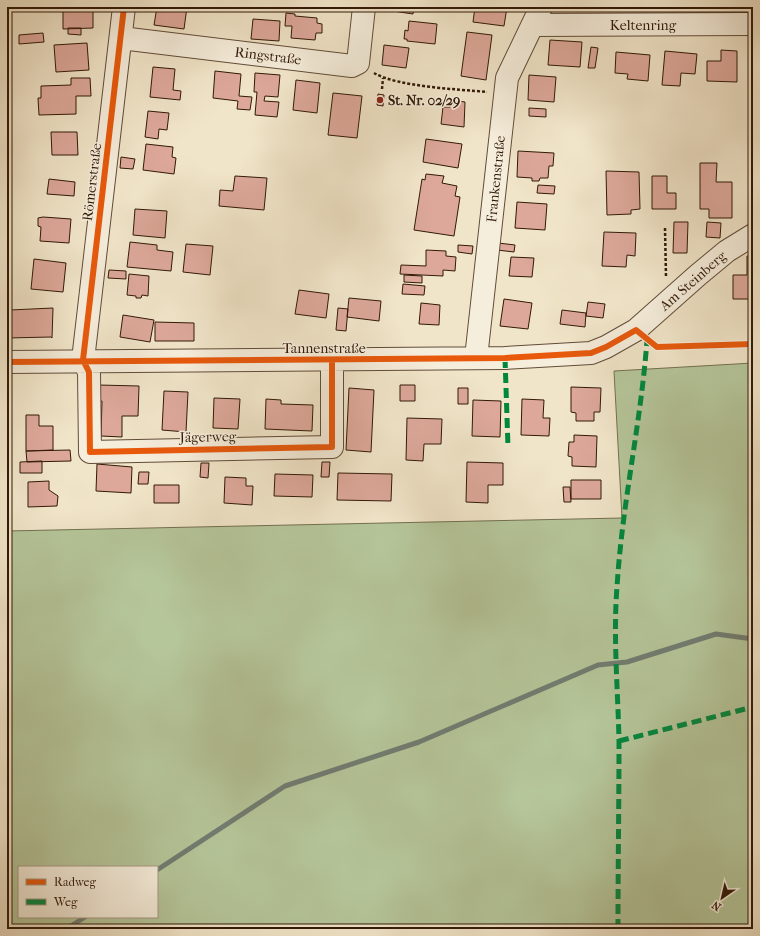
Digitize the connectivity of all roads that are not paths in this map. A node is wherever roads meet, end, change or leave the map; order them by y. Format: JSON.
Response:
{"nodes":[{"id":1,"x":124,"y":7,"type":"edge"},
{"id":2,"x":364,"y":7,"type":"edge"},
{"id":3,"x":537,"y":16,"type":"edge"},
{"id":4,"x":753,"y":24,"type":"edge"},
{"id":5,"x":121,"y":38,"type":"junction"},
{"id":6,"x":753,"y":235,"type":"edge"},
{"id":7,"x":636,"y":330,"type":"joint"},
{"id":8,"x":476,"y":358,"type":"junction"},
{"id":9,"x":83,"y":360,"type":"junction"},
{"id":10,"x":332,"y":360,"type":"junction"},
{"id":11,"x":7,"y":362,"type":"edge"}],
"edges":[{"from":1,"to":5,"type":"street","name":"Römerstraße"},
{"from":2,"to":5,"type":"street","name":"Ringstraße"},
{"from":3,"to":4,"type":"street","name":"Keltenring"},
{"from":3,"to":8,"type":"street","name":"Frankenstraße"},
{"from":5,"to":9,"type":"street","name":"Römerstraße"},
{"from":6,"to":7,"type":"street","name":"Am Steinberg"},
{"from":7,"to":8,"type":"street","name":"Tannenstraße"},
{"from":8,"to":10,"type":"street","name":"Tannenstraße"},
{"from":9,"to":10,"type":"street","name":"Tannenstraße"},
{"from":9,"to":10,"type":"street","name":"Jägerweg"},
{"from":9,"to":11,"type":"street","name":"Tannenstraße"}]}
